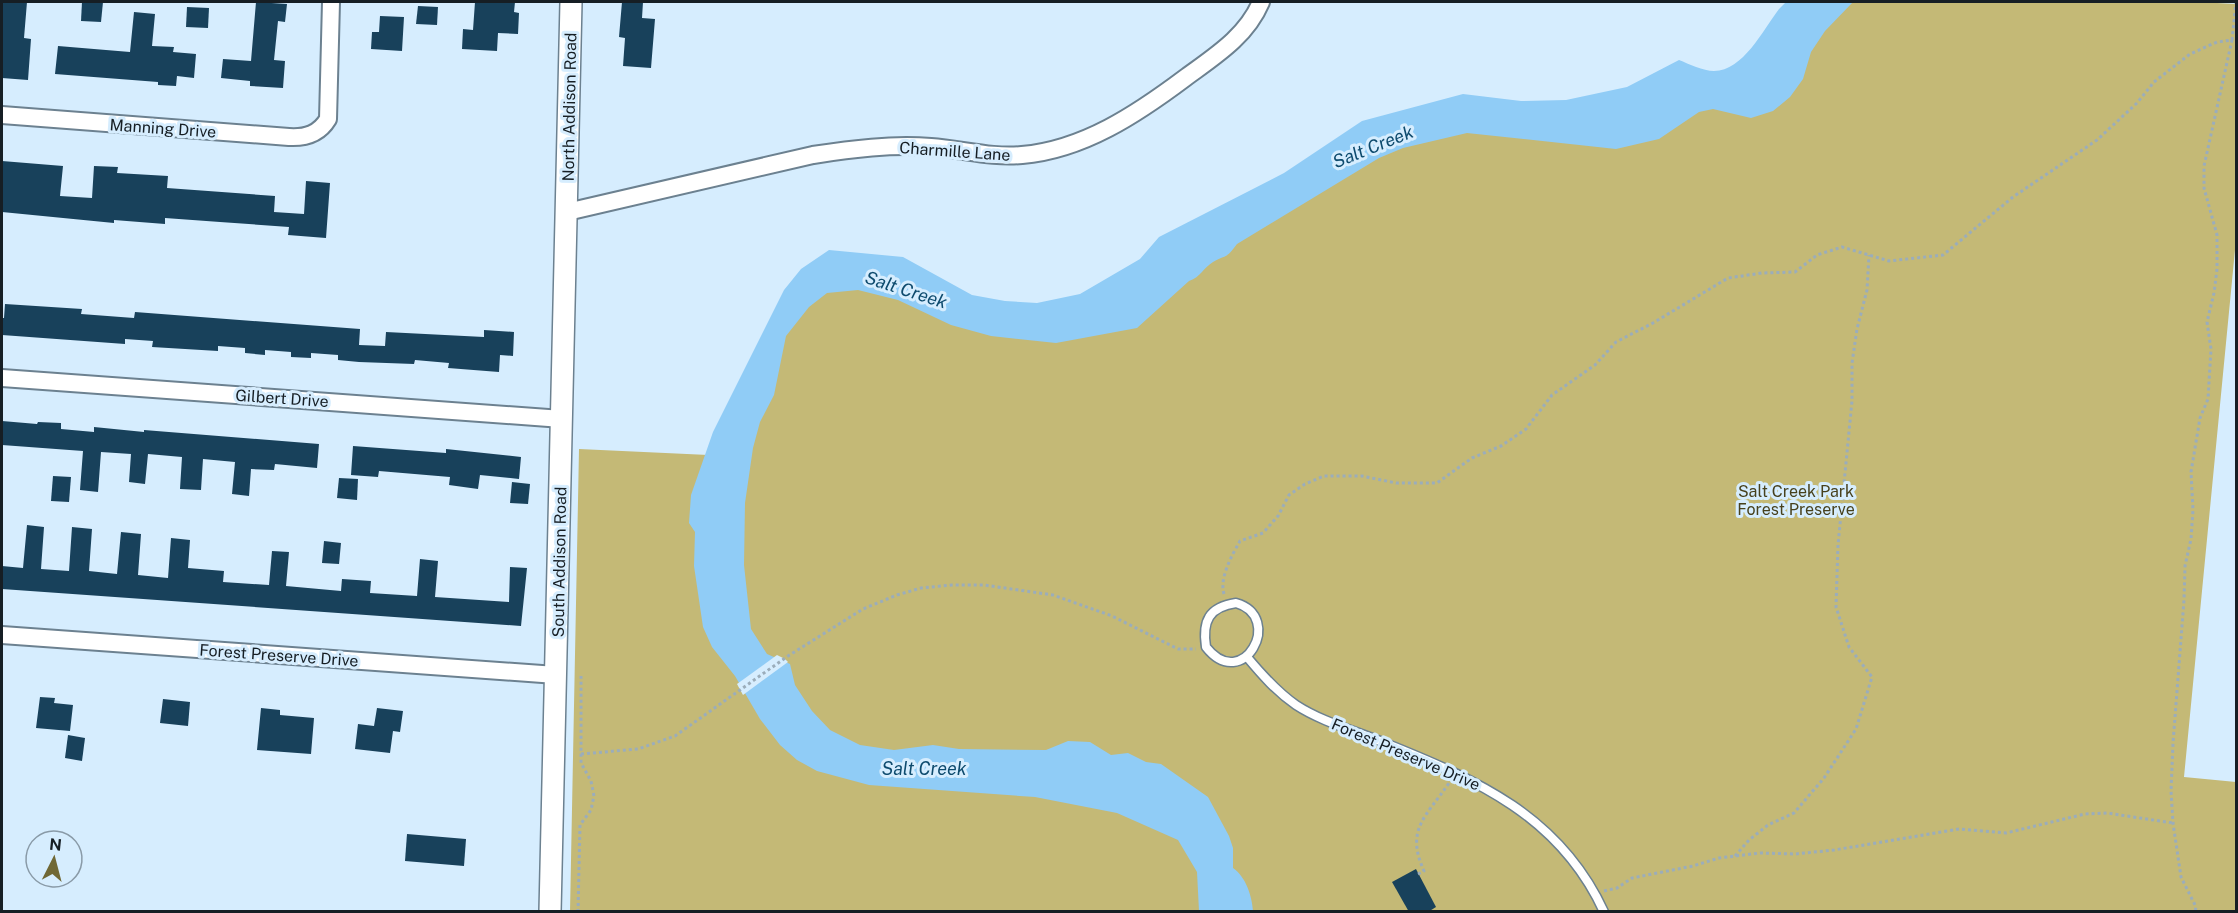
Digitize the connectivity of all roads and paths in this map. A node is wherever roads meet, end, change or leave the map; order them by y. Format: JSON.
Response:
{"nodes":[{"id":1,"x":331,"y":2,"type":"edge"},
{"id":2,"x":571,"y":2,"type":"edge"},
{"id":3,"x":1261,"y":2,"type":"edge"},
{"id":4,"x":2236,"y":2,"type":"edge"},
{"id":5,"x":2232,"y":40,"type":"junction"},
{"id":6,"x":2,"y":115,"type":"edge"},
{"id":7,"x":567,"y":212,"type":"junction"},
{"id":8,"x":1869,"y":255,"type":"junction"},
{"id":9,"x":2,"y":378,"type":"edge"},
{"id":10,"x":562,"y":419,"type":"junction"},
{"id":11,"x":1227,"y":604,"type":"junction"},
{"id":12,"x":2,"y":635,"type":"edge"},
{"id":13,"x":1206,"y":647,"type":"junction"},
{"id":14,"x":1247,"y":657,"type":"junction"},
{"id":15,"x":556,"y":675,"type":"junction"},
{"id":16,"x":581,"y":676,"type":"dead end"},
{"id":17,"x":581,"y":754,"type":"junction"},
{"id":18,"x":1455,"y":773,"type":"junction"},
{"id":19,"x":2173,"y":823,"type":"junction"},
{"id":20,"x":1735,"y":856,"type":"junction"},
{"id":21,"x":1418,"y":874,"type":"dead end"},
{"id":22,"x":1595,"y":893,"type":"junction"},
{"id":23,"x":550,"y":912,"type":"edge"},
{"id":24,"x":578,"y":912,"type":"edge"},
{"id":25,"x":1604,"y":912,"type":"edge"},
{"id":26,"x":2195,"y":912,"type":"edge"}],
"edges":[{"from":1,"to":6,"type":"street","name":"Manning Drive"},
{"from":2,"to":7,"type":"street","name":"North Addison Road"},
{"from":3,"to":7,"type":"street","name":"Charmille Lane"},
{"from":4,"to":5,"type":"path"},
{"from":5,"to":8,"type":"path"},
{"from":5,"to":19,"type":"path"},
{"from":7,"to":10,"type":"street","name":"South Addison Road"},
{"from":8,"to":11,"type":"path"},
{"from":8,"to":20,"type":"path"},
{"from":9,"to":10,"type":"street","name":"Gilbert Drive"},
{"from":10,"to":15,"type":"street","name":"South Addison Road"},
{"from":11,"to":13,"type":"lane"},
{"from":11,"to":14,"type":"lane"},
{"from":12,"to":15,"type":"street","name":"Forest Preserve Drive"},
{"from":13,"to":14,"type":"lane"},
{"from":13,"to":17,"type":"path"},
{"from":14,"to":18,"type":"lane","name":"Forest Preserve Drive"},
{"from":15,"to":23,"type":"street","name":"South Addison Road"},
{"from":16,"to":17,"type":"path"},
{"from":17,"to":24,"type":"path"},
{"from":18,"to":21,"type":"path"},
{"from":18,"to":22,"type":"lane","name":"Forest Preserve Drive"},
{"from":19,"to":20,"type":"path"},
{"from":19,"to":26,"type":"path"},
{"from":20,"to":22,"type":"path"},
{"from":22,"to":25,"type":"lane","name":"Forest Preserve Drive"}]}
